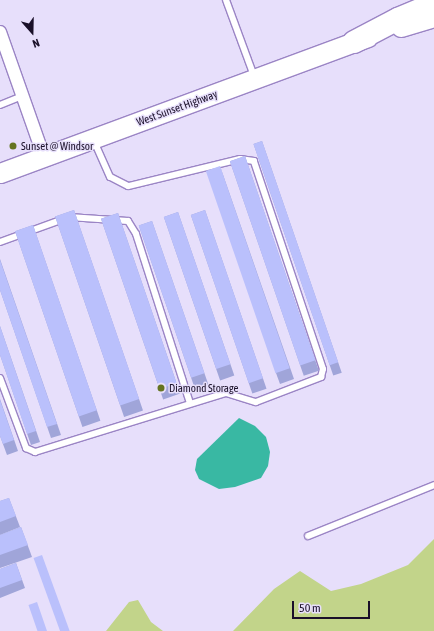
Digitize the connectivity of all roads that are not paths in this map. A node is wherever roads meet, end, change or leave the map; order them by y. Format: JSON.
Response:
{"nodes":[{"id":1,"x":226,"y":0,"type":"edge"},
{"id":2,"x":434,"y":4,"type":"edge"},
{"id":3,"x":434,"y":10,"type":"edge"},
{"id":4,"x":434,"y":17,"type":"edge"},
{"id":5,"x":0,"y":32,"type":"edge"},
{"id":6,"x":354,"y":42,"type":"junction"},
{"id":7,"x":255,"y":80,"type":"junction"},
{"id":8,"x":22,"y":96,"type":"junction"},
{"id":9,"x":0,"y":105,"type":"edge"},
{"id":10,"x":93,"y":139,"type":"junction"},
{"id":11,"x":44,"y":157,"type":"junction"},
{"id":12,"x":0,"y":173,"type":"edge"},
{"id":13,"x":0,"y":242,"type":"edge"},
{"id":14,"x":0,"y":378,"type":"edge"},
{"id":15,"x":190,"y":403,"type":"junction"},
{"id":16,"x":434,"y":485,"type":"edge"},
{"id":17,"x":308,"y":536,"type":"dead end"}],
"edges":[{"from":1,"to":7,"type":"lane"},
{"from":2,"to":6,"type":"highway"},
{"from":3,"to":6,"type":"main road","name":"West Sunset Highway"},
{"from":4,"to":6,"type":"main road","name":"West Sunset Highway"},
{"from":5,"to":8,"type":"street"},
{"from":6,"to":7,"type":"main road","name":"West Sunset Highway"},
{"from":7,"to":10,"type":"main road","name":"West Sunset Highway"},
{"from":8,"to":9,"type":"lane"},
{"from":8,"to":11,"type":"street"},
{"from":10,"to":11,"type":"main road","name":"West Sunset Highway"},
{"from":10,"to":15,"type":"lane"},
{"from":11,"to":12,"type":"main road","name":"West Sunset Highway"},
{"from":13,"to":15,"type":"lane"},
{"from":14,"to":15,"type":"lane"},
{"from":16,"to":17,"type":"lane"}]}
